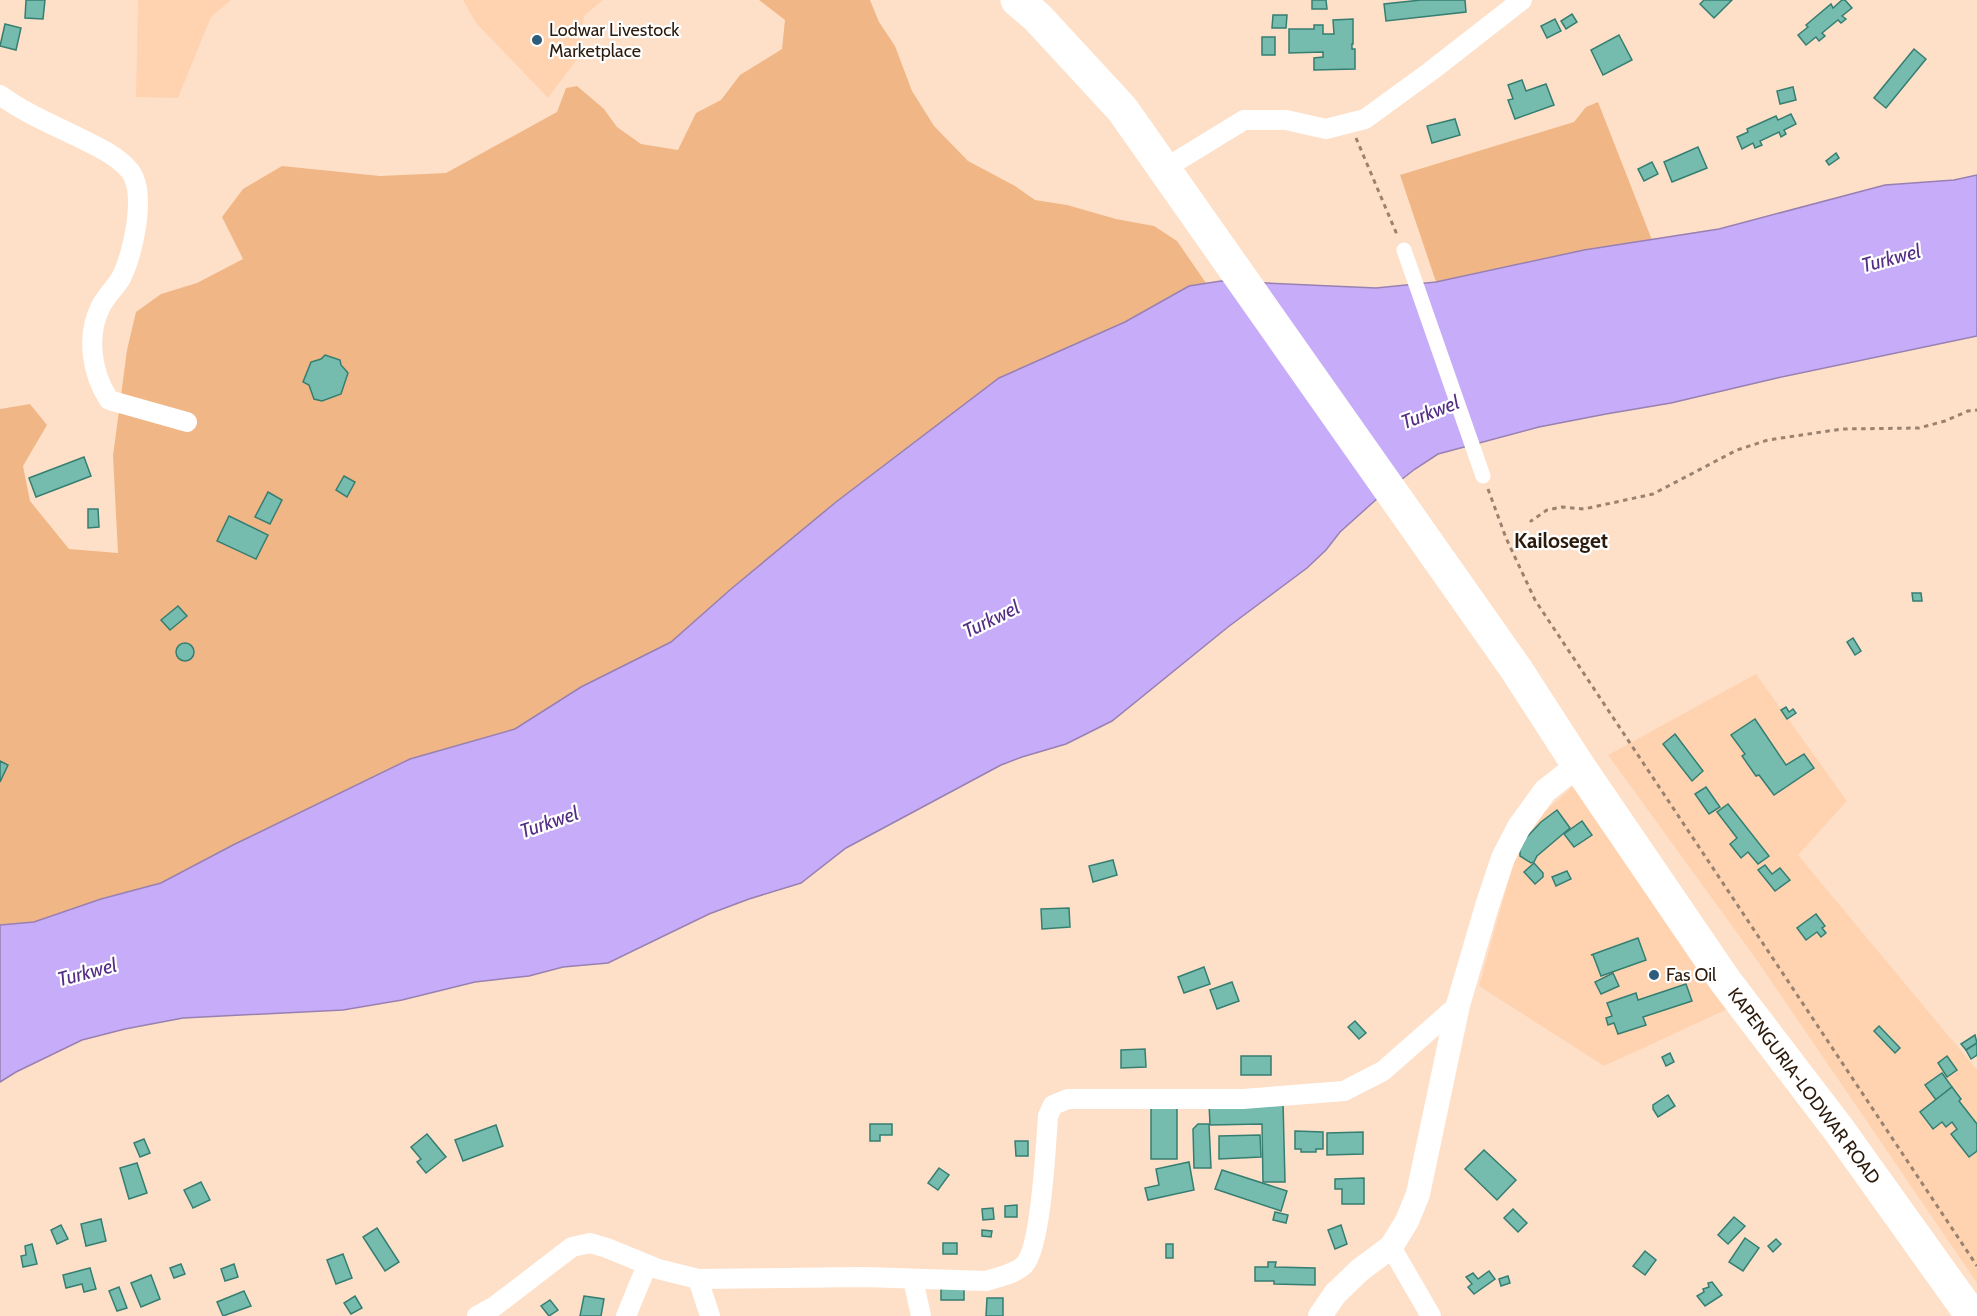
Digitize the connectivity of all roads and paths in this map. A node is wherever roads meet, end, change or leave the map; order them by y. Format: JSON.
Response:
{"nodes":[{"id":1,"x":1017,"y":0,"type":"edge"},
{"id":2,"x":1522,"y":0,"type":"edge"},
{"id":3,"x":0,"y":95,"type":"edge"},
{"id":4,"x":1349,"y":123,"type":"junction"},
{"id":5,"x":1164,"y":169,"type":"junction"},
{"id":6,"x":1404,"y":250,"type":"joint"},
{"id":7,"x":1977,"y":410,"type":"edge"},
{"id":8,"x":187,"y":422,"type":"dead end"},
{"id":9,"x":1483,"y":476,"type":"joint"},
{"id":10,"x":1533,"y":520,"type":"dead end"},
{"id":11,"x":1578,"y":765,"type":"junction"},
{"id":12,"x":1458,"y":1005,"type":"junction"},
{"id":13,"x":1391,"y":1247,"type":"junction"},
{"id":14,"x":647,"y":1265,"type":"junction"},
{"id":15,"x":1977,"y":1266,"type":"edge"},
{"id":16,"x":698,"y":1279,"type":"junction"},
{"id":17,"x":913,"y":1279,"type":"junction"},
{"id":18,"x":477,"y":1316,"type":"edge"},
{"id":19,"x":626,"y":1316,"type":"edge"},
{"id":20,"x":710,"y":1316,"type":"edge"},
{"id":21,"x":921,"y":1316,"type":"edge"},
{"id":22,"x":1320,"y":1316,"type":"edge"},
{"id":23,"x":1431,"y":1316,"type":"edge"},
{"id":24,"x":1972,"y":1316,"type":"edge"}],
"edges":[{"from":1,"to":5,"type":"highway","name":"KAPENGURIA-LODWAR ROAD"},
{"from":2,"to":4,"type":"street"},
{"from":3,"to":8,"type":"street"},
{"from":4,"to":5,"type":"street"},
{"from":4,"to":6,"type":"path"},
{"from":5,"to":11,"type":"highway","name":"KAPENGURIA-LODWAR ROAD"},
{"from":6,"to":9,"type":"street"},
{"from":7,"to":10,"type":"path"},
{"from":9,"to":15,"type":"path"},
{"from":11,"to":12,"type":"street"},
{"from":11,"to":24,"type":"highway","name":"KAPENGURIA-LODWAR ROAD"},
{"from":12,"to":13,"type":"street"},
{"from":12,"to":17,"type":"street"},
{"from":13,"to":22,"type":"street"},
{"from":13,"to":23,"type":"street"},
{"from":14,"to":16,"type":"street"},
{"from":14,"to":18,"type":"street"},
{"from":14,"to":19,"type":"street"},
{"from":16,"to":17,"type":"street"},
{"from":16,"to":20,"type":"street"},
{"from":17,"to":21,"type":"street"}]}
